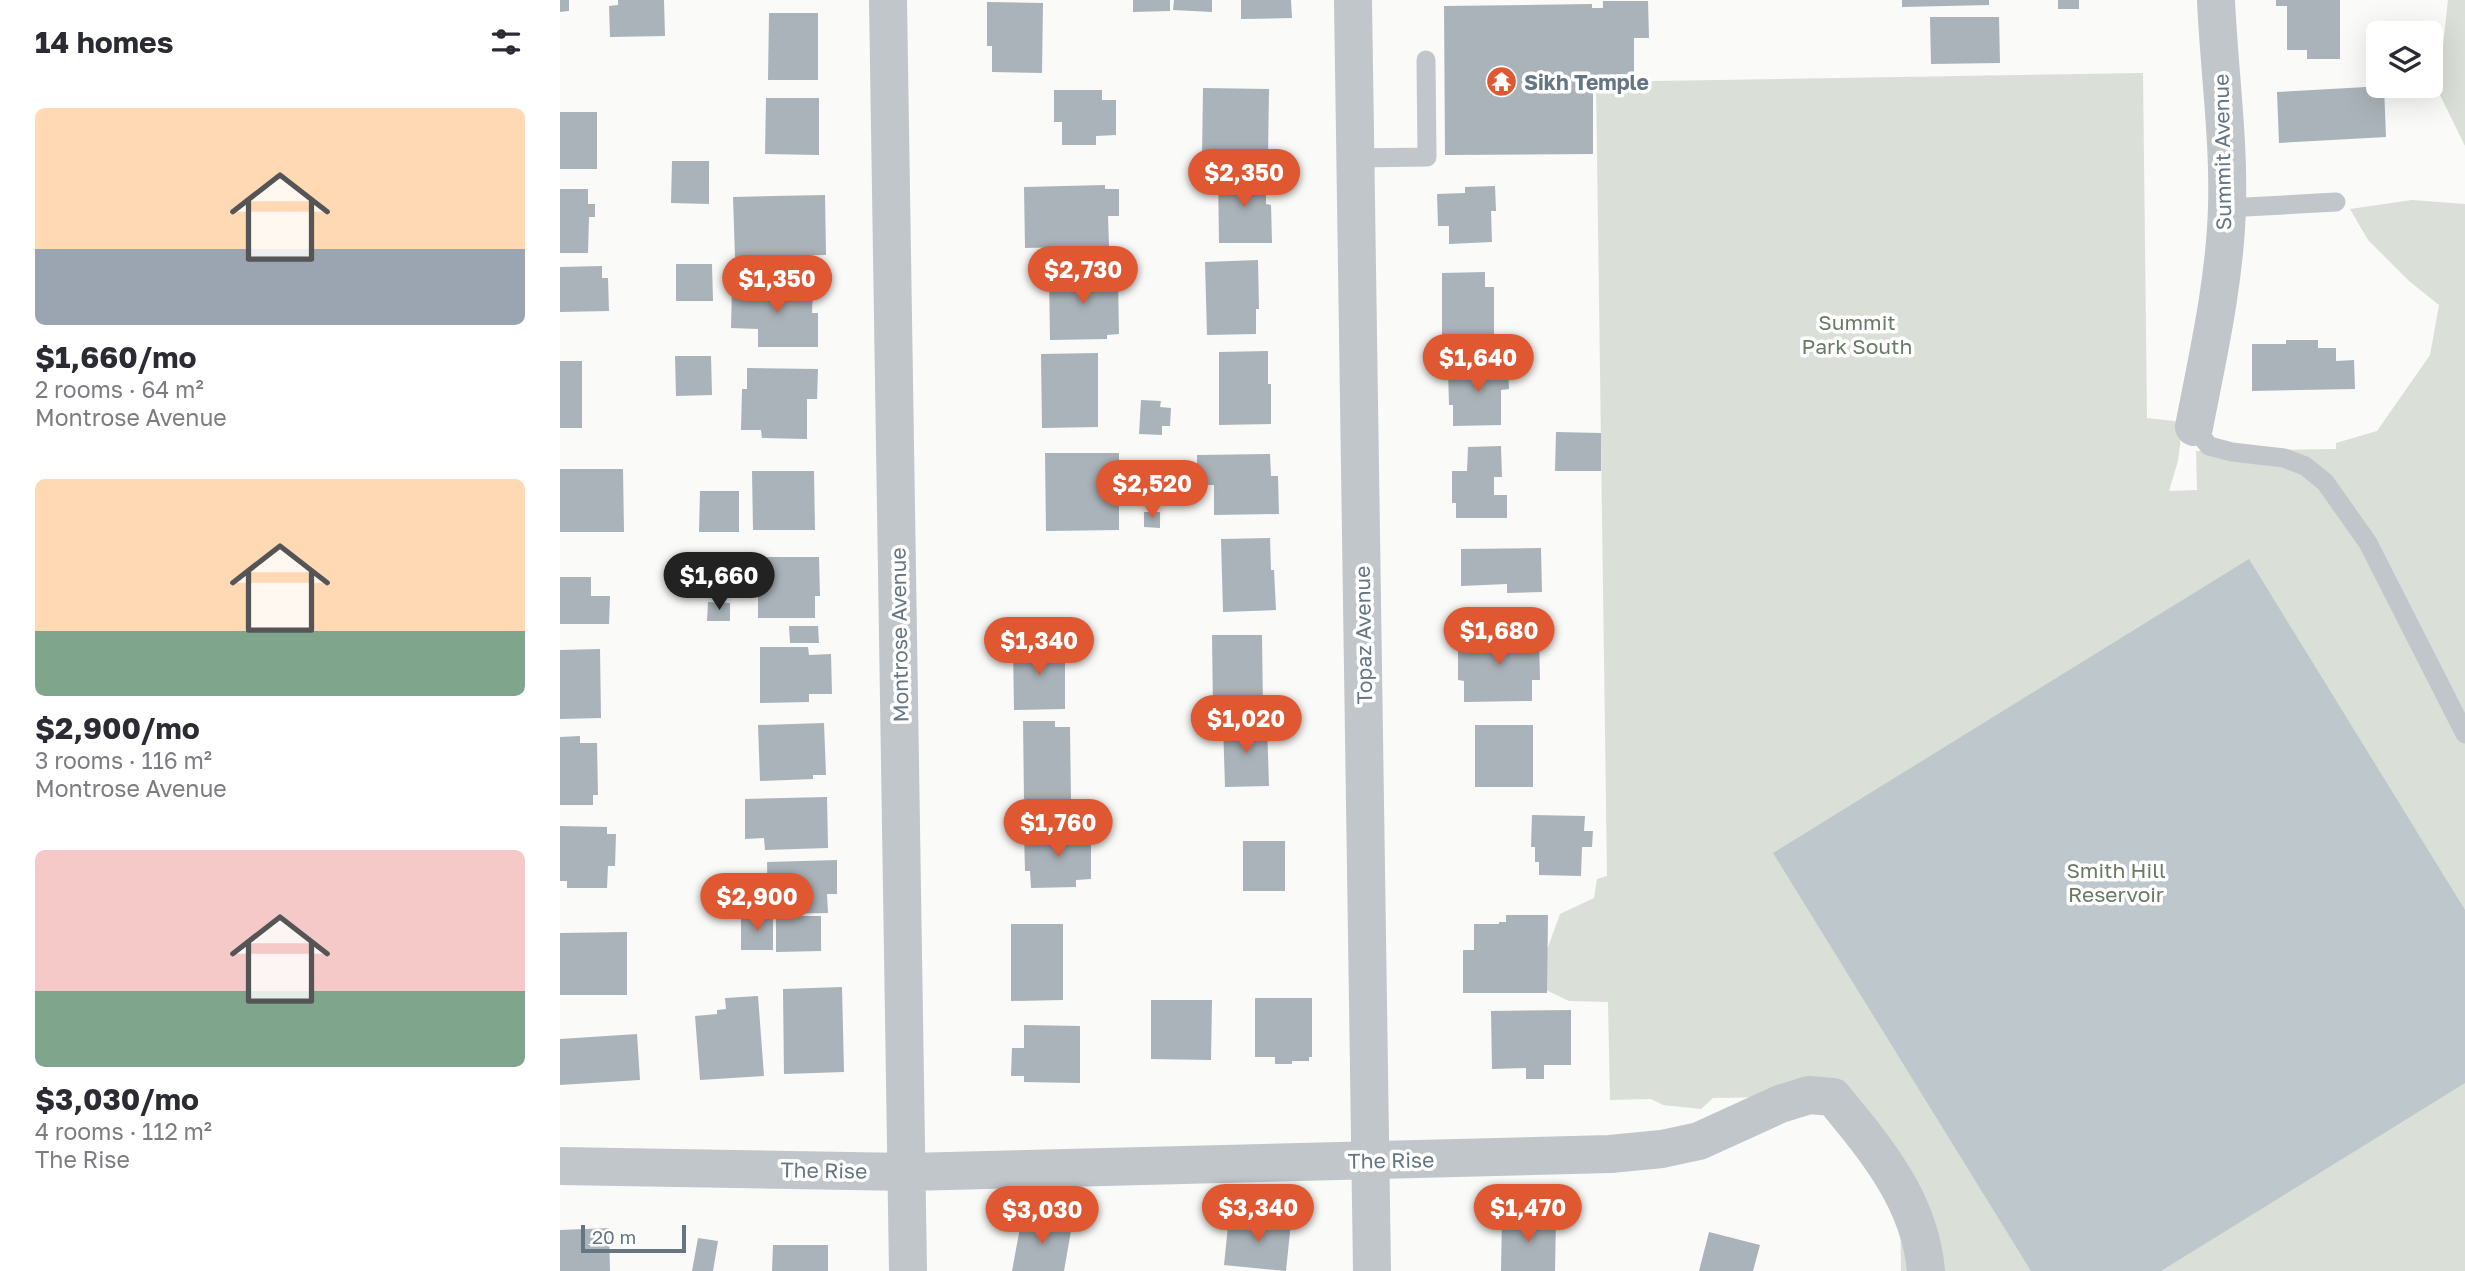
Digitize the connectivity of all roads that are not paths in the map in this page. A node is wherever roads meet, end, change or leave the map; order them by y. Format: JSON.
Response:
{"nodes":[{"id":1,"x":888,"y":0,"type":"edge"},
{"id":2,"x":1353,"y":0,"type":"edge"},
{"id":3,"x":2216,"y":0,"type":"edge"},
{"id":4,"x":1426,"y":60,"type":"dead end"},
{"id":5,"x":1355,"y":158,"type":"junction"},
{"id":6,"x":2336,"y":202,"type":"dead end"},
{"id":7,"x":2227,"y":208,"type":"junction"},
{"id":8,"x":2194,"y":428,"type":"joint"},
{"id":9,"x":2465,"y":734,"type":"edge"},
{"id":10,"x":1372,"y":1161,"type":"junction"},
{"id":11,"x":560,"y":1166,"type":"edge"},
{"id":12,"x":908,"y":1172,"type":"junction"},
{"id":13,"x":908,"y":1271,"type":"edge"},
{"id":14,"x":1372,"y":1271,"type":"edge"},
{"id":15,"x":1926,"y":1271,"type":"edge"}],
"edges":[{"from":1,"to":12,"type":"street","name":"Montrose Avenue"},
{"from":2,"to":5,"type":"street","name":"Topaz Avenue"},
{"from":3,"to":7,"type":"street","name":"Summit Avenue"},
{"from":4,"to":5,"type":"lane"},
{"from":5,"to":10,"type":"street","name":"Topaz Avenue"},
{"from":6,"to":7,"type":"lane"},
{"from":7,"to":8,"type":"street","name":"Summit Avenue"},
{"from":8,"to":9,"type":"lane"},
{"from":10,"to":12,"type":"street","name":"The Rise"},
{"from":10,"to":14,"type":"street","name":"Topaz Avenue"},
{"from":10,"to":15,"type":"street","name":"The Rise"},
{"from":11,"to":12,"type":"street","name":"The Rise"},
{"from":12,"to":13,"type":"street","name":"Montrose Avenue"}]}
